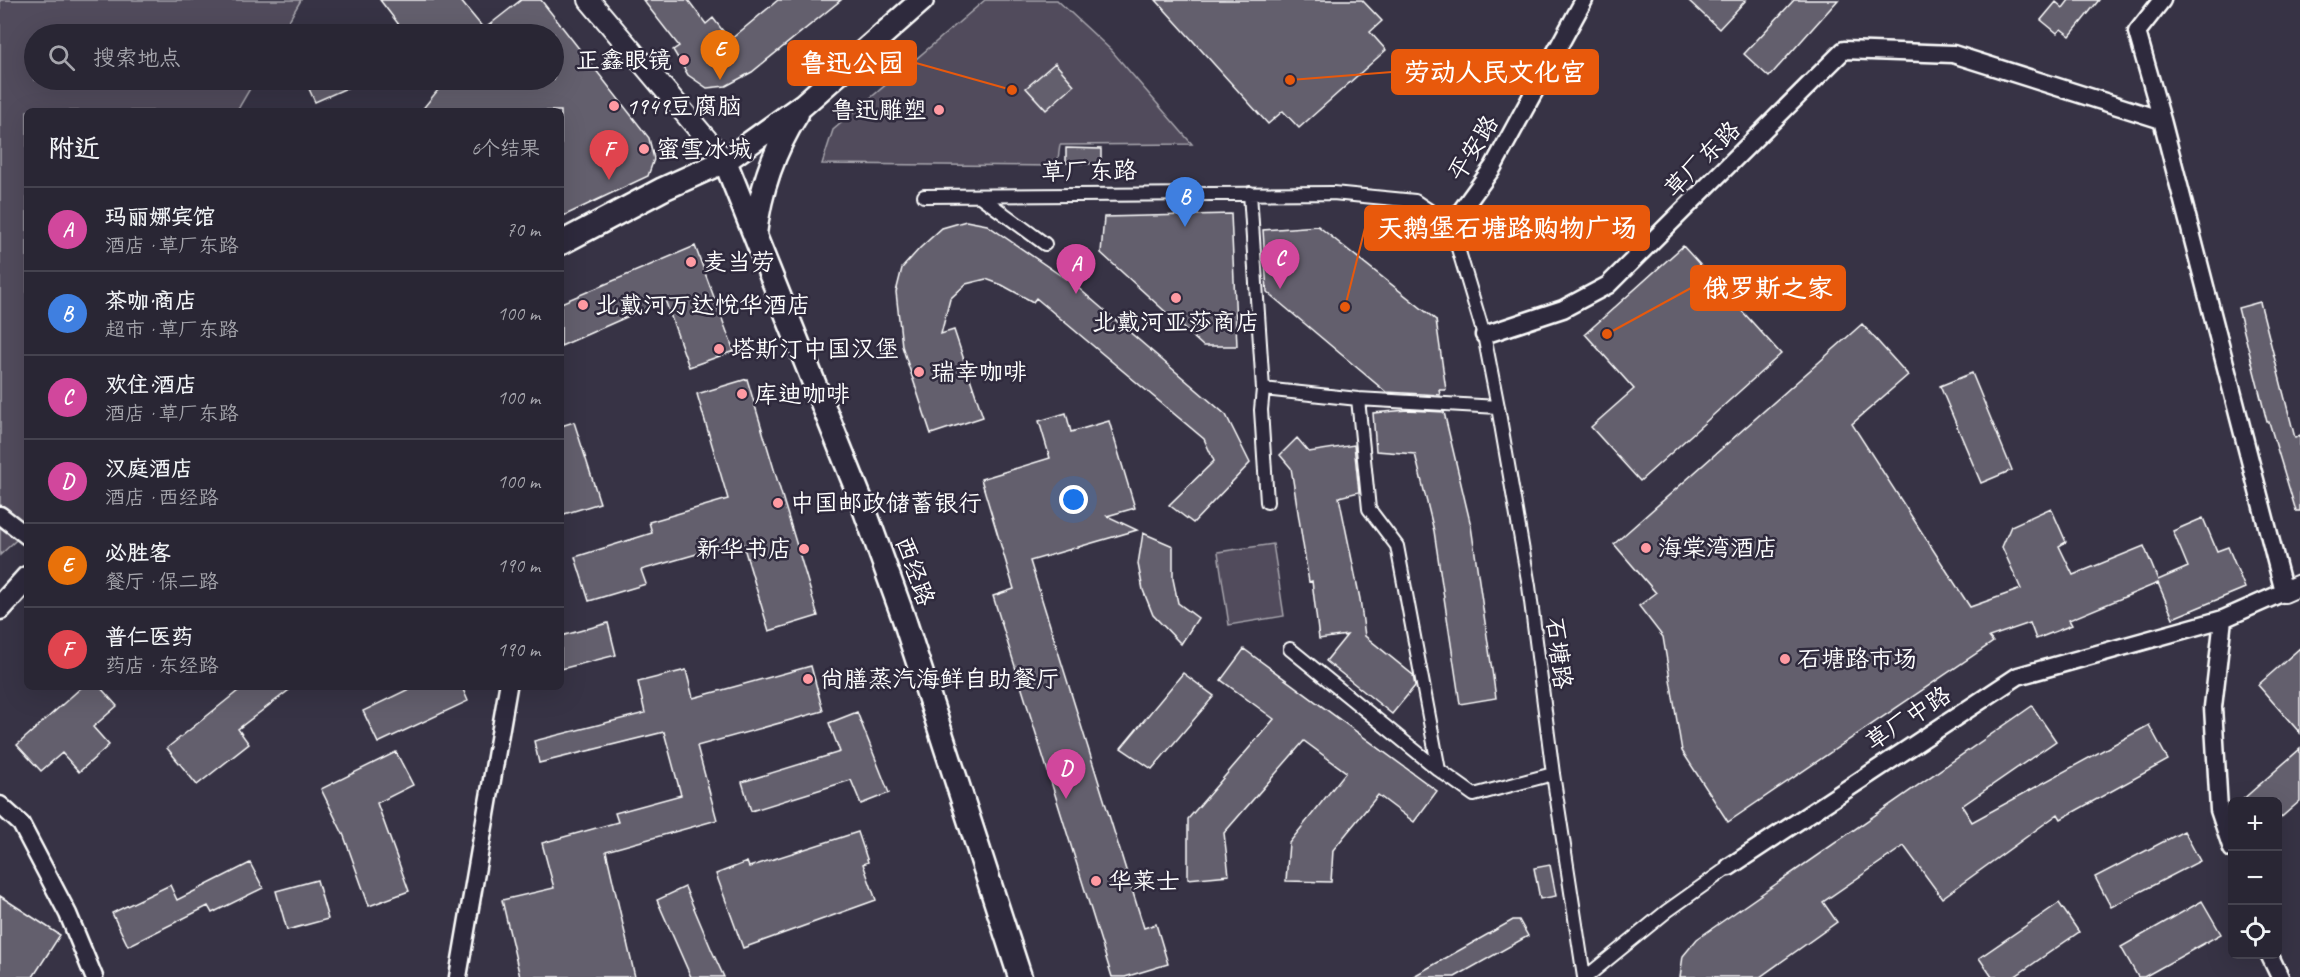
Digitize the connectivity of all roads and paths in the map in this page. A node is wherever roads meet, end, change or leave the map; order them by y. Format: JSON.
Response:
{"nodes":[{"id":1,"x":589,"y":0,"type":"edge"},
{"id":2,"x":922,"y":0,"type":"edge"},
{"id":3,"x":1584,"y":0,"type":"edge"},
{"id":4,"x":2162,"y":0,"type":"edge"},
{"id":5,"x":803,"y":105,"type":"junction"},
{"id":6,"x":2162,"y":120,"type":"junction"},
{"id":7,"x":725,"y":161,"type":"junction"},
{"id":8,"x":1250,"y":193,"type":"junction"},
{"id":9,"x":924,"y":196,"type":"dead end"},
{"id":10,"x":981,"y":197,"type":"junction"},
{"id":11,"x":1451,"y":225,"type":"junction"},
{"id":12,"x":755,"y":236,"type":"junction"},
{"id":13,"x":564,"y":241,"type":"edge"},
{"id":14,"x":1045,"y":244,"type":"dead end"},
{"id":15,"x":1484,"y":335,"type":"junction"},
{"id":16,"x":1263,"y":389,"type":"junction"},
{"id":17,"x":1358,"y":399,"type":"junction"},
{"id":18,"x":1498,"y":407,"type":"junction"},
{"id":19,"x":1267,"y":502,"type":"dead end"},
{"id":20,"x":0,"y":515,"type":"edge"},
{"id":21,"x":24,"y":534,"type":"edge"},
{"id":22,"x":24,"y":581,"type":"edge"},
{"id":23,"x":2292,"y":588,"type":"edge"},
{"id":24,"x":0,"y":608,"type":"edge"},
{"id":25,"x":2223,"y":619,"type":"junction"},
{"id":26,"x":1290,"y":649,"type":"dead end"},
{"id":27,"x":506,"y":690,"type":"edge"},
{"id":28,"x":1439,"y":770,"type":"junction"},
{"id":29,"x":1553,"y":774,"type":"junction"},
{"id":30,"x":0,"y":805,"type":"edge"},
{"id":31,"x":2228,"y":837,"type":"edge"},
{"id":32,"x":1729,"y":867,"type":"joint"},
{"id":33,"x":2271,"y":959,"type":"edge"},
{"id":34,"x":94,"y":977,"type":"edge"},
{"id":35,"x":458,"y":977,"type":"edge"},
{"id":36,"x":1020,"y":977,"type":"edge"},
{"id":37,"x":1585,"y":977,"type":"edge"},
{"id":38,"x":2280,"y":977,"type":"edge"}],
"edges":[{"from":1,"to":7,"type":"street"},
{"from":2,"to":5,"type":"main road"},
{"from":3,"to":11,"type":"street","name":"平安路"},
{"from":4,"to":6,"type":"street"},
{"from":5,"to":7,"type":"main road"},
{"from":5,"to":12,"type":"main road"},
{"from":6,"to":15,"type":"street","name":"草厂东路"},
{"from":6,"to":23,"type":"street"},
{"from":7,"to":12,"type":"main road","name":"西经路"},
{"from":7,"to":13,"type":"main road"},
{"from":8,"to":10,"type":"street","name":"草厂东路"},
{"from":8,"to":11,"type":"street","name":"草厂东路"},
{"from":8,"to":16,"type":"street"},
{"from":9,"to":10,"type":"street","name":"草厂东路"},
{"from":10,"to":14,"type":"street"},
{"from":11,"to":15,"type":"street"},
{"from":12,"to":36,"type":"main road","name":"西经路"},
{"from":15,"to":18,"type":"street","name":"石塘路"},
{"from":16,"to":17,"type":"street"},
{"from":16,"to":19,"type":"street"},
{"from":17,"to":18,"type":"street"},
{"from":17,"to":28,"type":"street"},
{"from":18,"to":29,"type":"street","name":"石塘路"},
{"from":20,"to":21,"type":"street"},
{"from":22,"to":24,"type":"main road"},
{"from":23,"to":25,"type":"street","name":"草厂中路"},
{"from":25,"to":31,"type":"street"},
{"from":25,"to":32,"type":"street","name":"草厂中路"},
{"from":26,"to":28,"type":"street"},
{"from":27,"to":35,"type":"street"},
{"from":28,"to":29,"type":"street"},
{"from":29,"to":37,"type":"street","name":"石塘路"},
{"from":30,"to":34,"type":"street"},
{"from":32,"to":37,"type":"street","name":"草厂中路"},
{"from":33,"to":38,"type":"street"}]}
